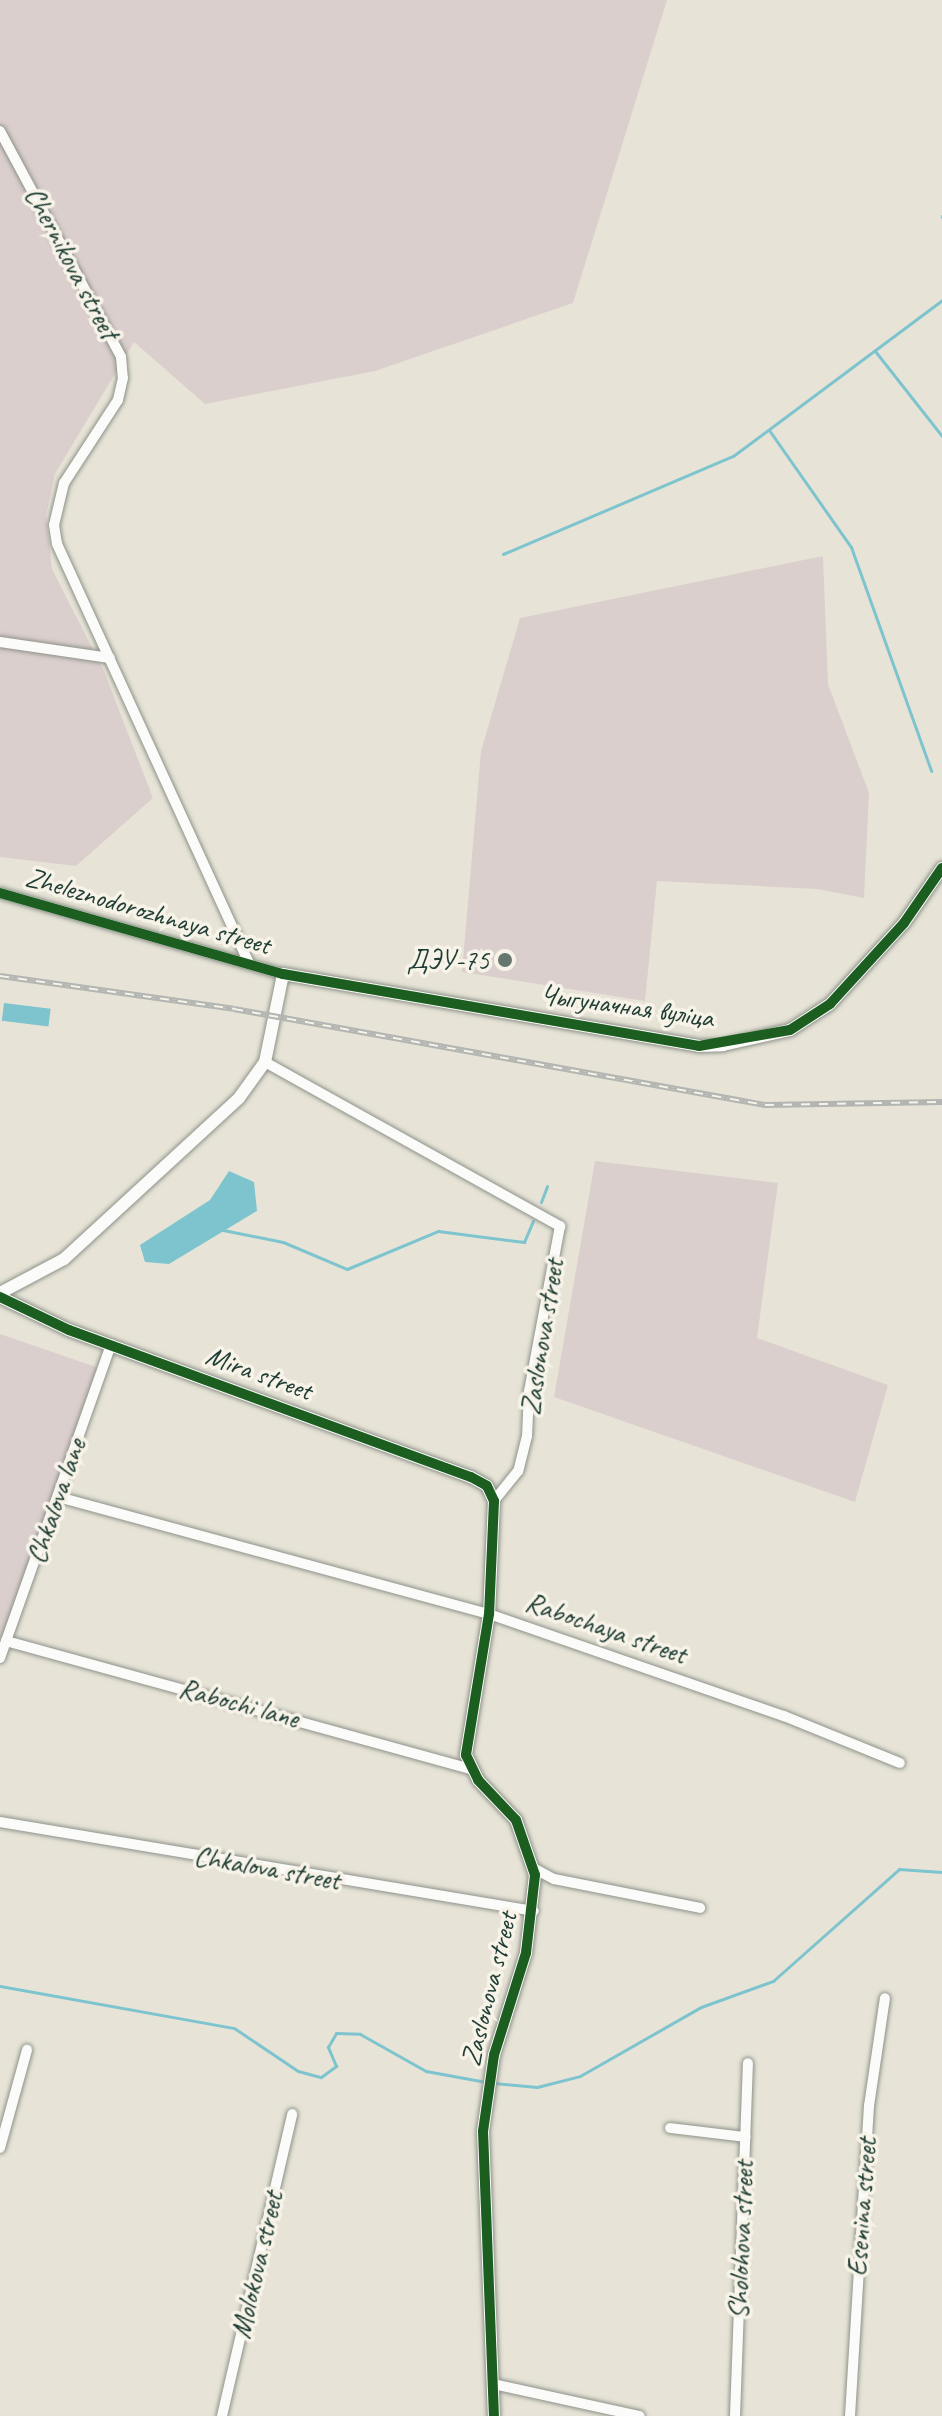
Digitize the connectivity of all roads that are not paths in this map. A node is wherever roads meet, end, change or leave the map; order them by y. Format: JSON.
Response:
{"nodes":[{"id":1,"x":0,"y":131,"type":"edge"},
{"id":2,"x":0,"y":642,"type":"edge"},
{"id":3,"x":110,"y":658,"type":"junction"},
{"id":4,"x":942,"y":868,"type":"edge"},
{"id":5,"x":0,"y":893,"type":"edge"},
{"id":6,"x":249,"y":963,"type":"junction"},
{"id":7,"x":283,"y":974,"type":"junction"},
{"id":8,"x":265,"y":1062,"type":"junction"},
{"id":9,"x":0,"y":1295,"type":"edge"},
{"id":10,"x":111,"y":1344,"type":"junction"},
{"id":11,"x":58,"y":1497,"type":"junction"},
{"id":12,"x":494,"y":1501,"type":"junction"},
{"id":13,"x":489,"y":1614,"type":"junction"},
{"id":14,"x":6,"y":1641,"type":"junction"},
{"id":15,"x":0,"y":1658,"type":"edge"},
{"id":16,"x":900,"y":1763,"type":"dead end"},
{"id":17,"x":471,"y":1769,"type":"junction"},
{"id":18,"x":0,"y":1822,"type":"edge"},
{"id":19,"x":535,"y":1869,"type":"junction"},
{"id":20,"x":700,"y":1908,"type":"dead end"},
{"id":21,"x":534,"y":1911,"type":"junction"},
{"id":22,"x":885,"y":1998,"type":"dead end"},
{"id":23,"x":27,"y":2050,"type":"dead end"},
{"id":24,"x":748,"y":2063,"type":"dead end"},
{"id":25,"x":292,"y":2114,"type":"dead end"},
{"id":26,"x":670,"y":2128,"type":"dead end"},
{"id":27,"x":745,"y":2137,"type":"junction"},
{"id":28,"x":0,"y":2148,"type":"edge"},
{"id":29,"x":493,"y":2384,"type":"junction"},
{"id":30,"x":222,"y":2416,"type":"edge"},
{"id":31,"x":494,"y":2416,"type":"edge"},
{"id":32,"x":640,"y":2416,"type":"edge"},
{"id":33,"x":735,"y":2416,"type":"edge"},
{"id":34,"x":850,"y":2416,"type":"edge"}],
"edges":[{"from":1,"to":3,"type":"street","name":"Chernikova street"},
{"from":2,"to":3,"type":"street"},
{"from":3,"to":6,"type":"street","name":"Chernikova street"},
{"from":4,"to":7,"type":"street","name":"Чыгуначная вуліца"},
{"from":5,"to":6,"type":"street","name":"Zheleznodorozhnaya street"},
{"from":6,"to":7,"type":"street","name":"Zheleznodorozhnaya street"},
{"from":7,"to":8,"type":"street"},
{"from":8,"to":9,"type":"street"},
{"from":8,"to":12,"type":"street","name":"Zaslonova street"},
{"from":9,"to":10,"type":"street","name":"Mira street"},
{"from":10,"to":11,"type":"street","name":"Chkalova lane"},
{"from":10,"to":12,"type":"street","name":"Mira street"},
{"from":11,"to":13,"type":"street","name":"Rabochaya street"},
{"from":11,"to":14,"type":"street","name":"Chkalova lane"},
{"from":12,"to":13,"type":"street"},
{"from":13,"to":16,"type":"street","name":"Rabochaya street"},
{"from":13,"to":17,"type":"street"},
{"from":14,"to":15,"type":"street","name":"Chkalova lane"},
{"from":14,"to":17,"type":"street","name":"Rabochi lane"},
{"from":17,"to":19,"type":"street","name":"Zaslonova street"},
{"from":18,"to":21,"type":"street","name":"Chkalova street"},
{"from":19,"to":20,"type":"street"},
{"from":19,"to":21,"type":"street","name":"Zaslonova street"},
{"from":21,"to":29,"type":"street","name":"Zaslonova street"},
{"from":22,"to":34,"type":"street","name":"Esenina street"},
{"from":23,"to":28,"type":"street"},
{"from":24,"to":27,"type":"street","name":"Sholohova street"},
{"from":25,"to":30,"type":"street","name":"Molokova street"},
{"from":26,"to":27,"type":"street"},
{"from":27,"to":33,"type":"street","name":"Sholohova street"},
{"from":29,"to":31,"type":"street","name":"Zaslonova street"},
{"from":29,"to":32,"type":"street"}]}
